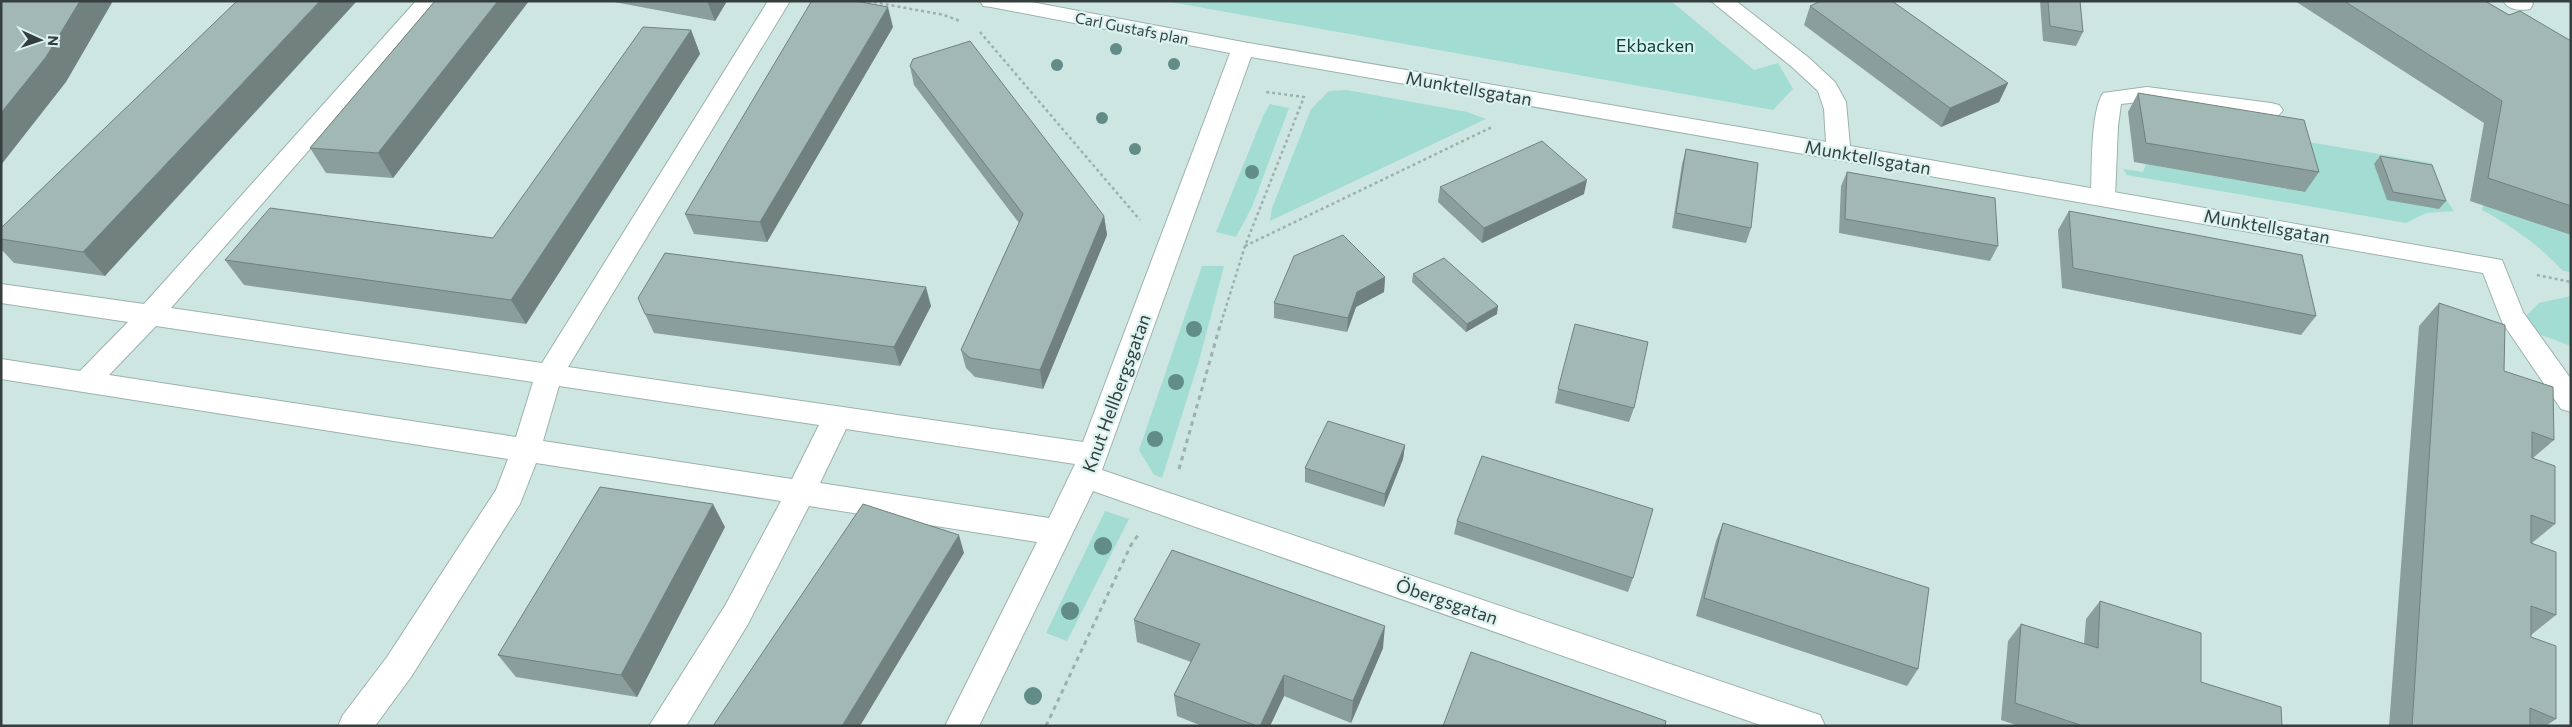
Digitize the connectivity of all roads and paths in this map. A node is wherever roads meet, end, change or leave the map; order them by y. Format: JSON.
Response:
{"nodes":[{"id":1,"x":428,"y":1,"type":"edge"},
{"id":2,"x":779,"y":1,"type":"edge"},
{"id":3,"x":868,"y":1,"type":"edge"},
{"id":4,"x":991,"y":1,"type":"edge"},
{"id":5,"x":1722,"y":1,"type":"edge"},
{"id":6,"x":969,"y":25,"type":"dead end"},
{"id":7,"x":977,"y":28,"type":"dead end"},
{"id":8,"x":1244,"y":49,"type":"junction"},
{"id":9,"x":1304,"y":97,"type":"dead end"},
{"id":10,"x":1544,"y":101,"type":"junction"},
{"id":11,"x":2271,"y":110,"type":"dead end"},
{"id":12,"x":1838,"y":152,"type":"junction"},
{"id":13,"x":2104,"y":198,"type":"junction"},
{"id":14,"x":1171,"y":244,"type":"junction"},
{"id":15,"x":1245,"y":246,"type":"junction"},
{"id":16,"x":1,"y":293,"type":"edge"},
{"id":17,"x":150,"y":315,"type":"junction"},
{"id":18,"x":1,"y":369,"type":"edge"},
{"id":19,"x":549,"y":374,"type":"junction"},
{"id":20,"x":86,"y":382,"type":"junction"},
{"id":21,"x":2571,"y":401,"type":"edge"},
{"id":22,"x":838,"y":417,"type":"junction"},
{"id":23,"x":526,"y":450,"type":"junction"},
{"id":24,"x":1089,"y":466,"type":"junction"},
{"id":25,"x":800,"y":493,"type":"junction"},
{"id":26,"x":1162,"y":503,"type":"junction"},
{"id":27,"x":1057,"y":532,"type":"junction"},
{"id":28,"x":1758,"y":718,"type":"edge"},
{"id":29,"x":355,"y":726,"type":"edge"},
{"id":30,"x":666,"y":726,"type":"edge"},
{"id":31,"x":962,"y":726,"type":"edge"},
{"id":32,"x":1046,"y":726,"type":"edge"},
{"id":33,"x":1808,"y":726,"type":"edge"}],
"edges":[{"from":1,"to":17,"type":"street"},
{"from":2,"to":19,"type":"street"},
{"from":3,"to":6,"type":"path"},
{"from":4,"to":8,"type":"street","name":"Carl Gustafs plan"},
{"from":5,"to":12,"type":"street"},
{"from":7,"to":14,"type":"path"},
{"from":8,"to":10,"type":"street","name":"Munktellsgatan"},
{"from":8,"to":14,"type":"street","name":"Knut Hellbergsgatan"},
{"from":9,"to":15,"type":"path"},
{"from":10,"to":12,"type":"street","name":"Munktellsgatan"},
{"from":10,"to":15,"type":"path"},
{"from":11,"to":13,"type":"street"},
{"from":12,"to":13,"type":"street","name":"Munktellsgatan"},
{"from":13,"to":21,"type":"street","name":"Munktellsgatan"},
{"from":14,"to":24,"type":"street","name":"Knut Hellbergsgatan"},
{"from":15,"to":26,"type":"path"},
{"from":16,"to":17,"type":"street","name":"Öbergsgatan"},
{"from":17,"to":19,"type":"street","name":"Öbergsgatan"},
{"from":17,"to":20,"type":"street"},
{"from":18,"to":20,"type":"street"},
{"from":19,"to":22,"type":"street","name":"Öbergsgatan"},
{"from":19,"to":23,"type":"street"},
{"from":20,"to":23,"type":"street"},
{"from":22,"to":24,"type":"street","name":"Öbergsgatan"},
{"from":22,"to":25,"type":"street"},
{"from":23,"to":25,"type":"street"},
{"from":23,"to":29,"type":"street"},
{"from":24,"to":26,"type":"street","name":"Öbergsgatan"},
{"from":24,"to":27,"type":"street","name":"Knut Hellbergsgatan"},
{"from":25,"to":27,"type":"street"},
{"from":25,"to":30,"type":"street"},
{"from":26,"to":28,"type":"street","name":"Öbergsgatan"},
{"from":26,"to":32,"type":"path"},
{"from":27,"to":31,"type":"street","name":"Knut Hellbergsgatan"},
{"from":28,"to":33,"type":"street","name":"Öbergsgatan"}]}
